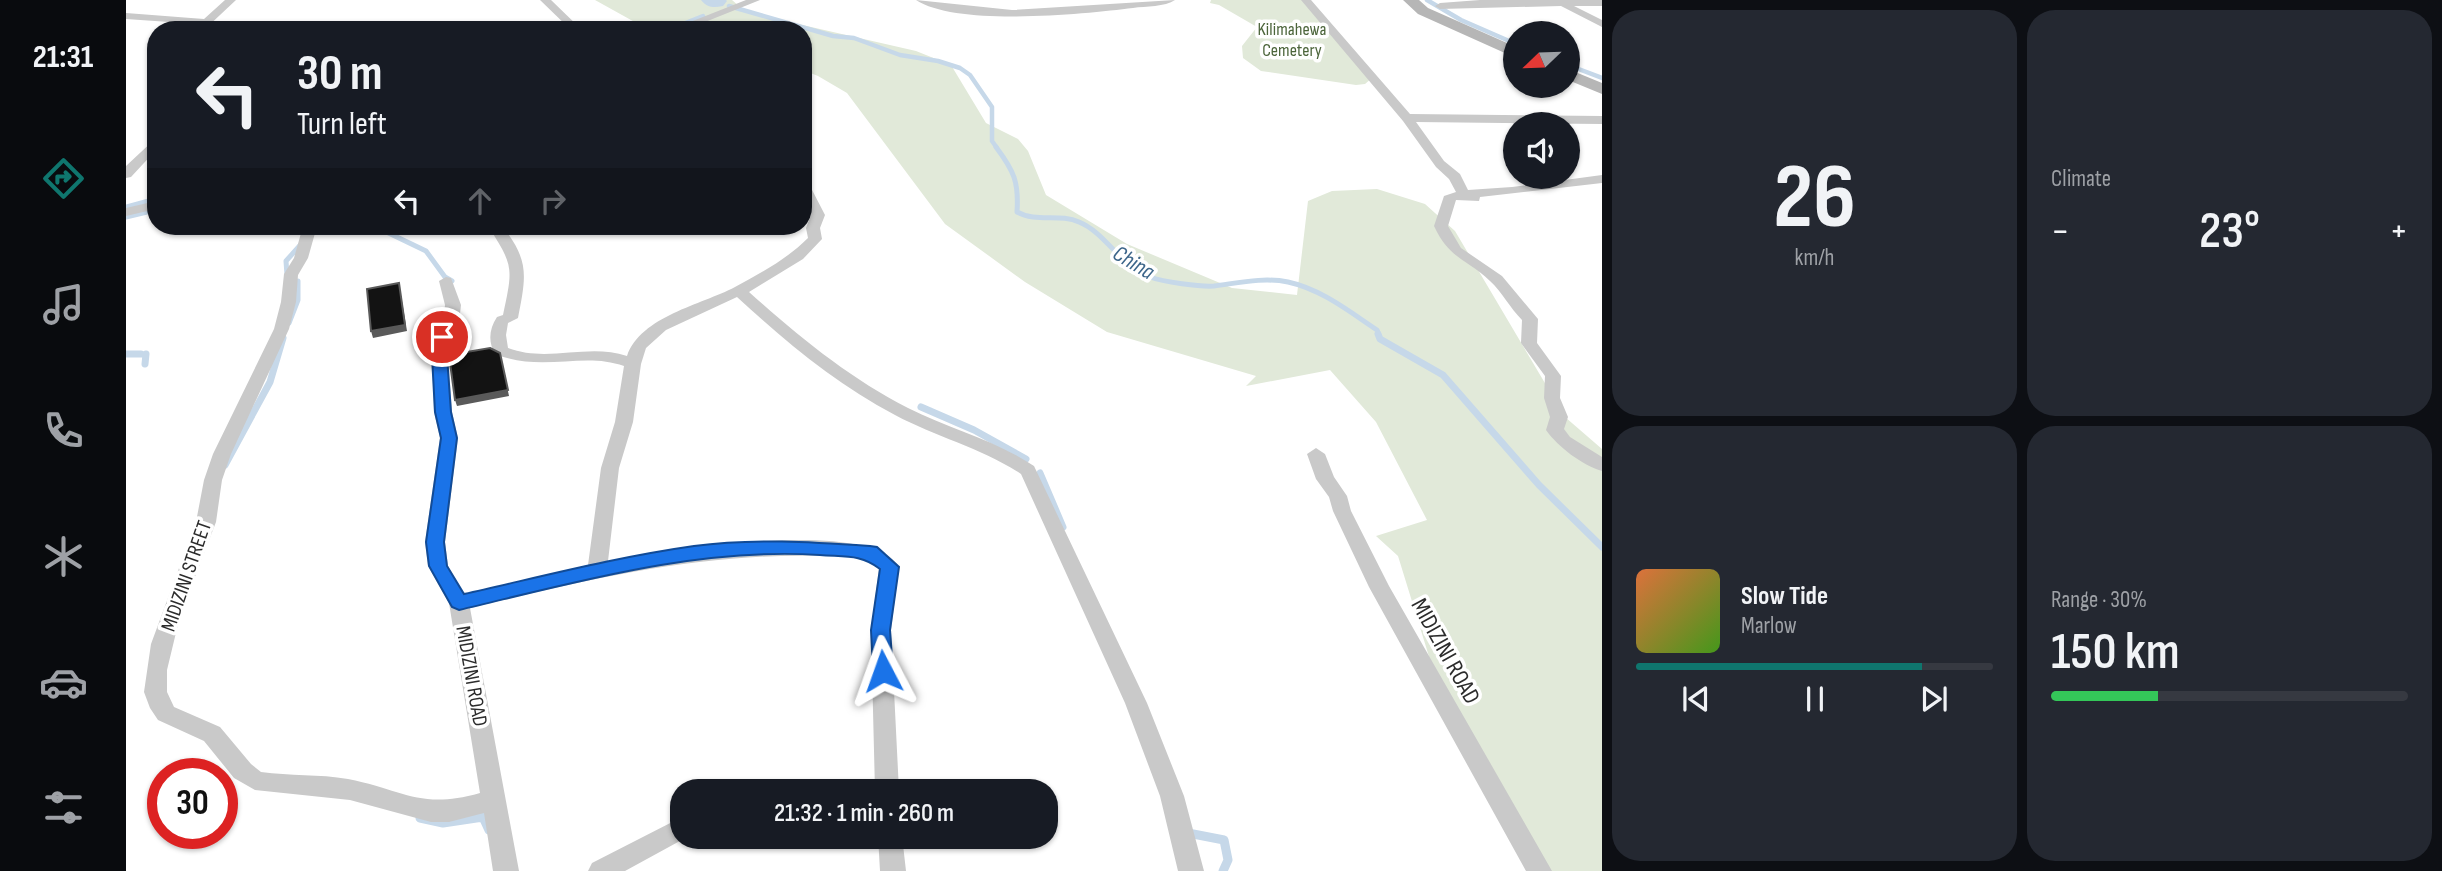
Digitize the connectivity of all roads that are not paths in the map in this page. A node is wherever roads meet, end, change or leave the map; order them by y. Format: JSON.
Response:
{"nodes":[{"id":1,"x":231,"y":0,"type":"edge"},
{"id":2,"x":545,"y":0,"type":"edge"},
{"id":3,"x":755,"y":0,"type":"edge"},
{"id":4,"x":921,"y":0,"type":"edge"},
{"id":5,"x":1170,"y":0,"type":"edge"},
{"id":6,"x":1306,"y":0,"type":"edge"},
{"id":7,"x":1410,"y":0,"type":"edge"},
{"id":8,"x":1602,"y":3,"type":"edge"},
{"id":9,"x":1563,"y":4,"type":"junction"},
{"id":10,"x":1440,"y":6,"type":"dead end"},
{"id":11,"x":126,"y":16,"type":"edge"},
{"id":12,"x":194,"y":21,"type":"edge"},
{"id":13,"x":208,"y":21,"type":"edge"},
{"id":14,"x":567,"y":21,"type":"edge"},
{"id":15,"x":700,"y":21,"type":"edge"},
{"id":16,"x":1602,"y":24,"type":"edge"},
{"id":17,"x":1503,"y":47,"type":"edge"},
{"id":18,"x":1580,"y":79,"type":"edge"},
{"id":19,"x":1602,"y":89,"type":"edge"},
{"id":20,"x":1407,"y":118,"type":"junction"},
{"id":21,"x":1602,"y":120,"type":"edge"},
{"id":22,"x":147,"y":152,"type":"edge"},
{"id":23,"x":126,"y":174,"type":"edge"},
{"id":24,"x":1602,"y":179,"type":"edge"},
{"id":25,"x":1463,"y":194,"type":"junction"},
{"id":26,"x":812,"y":203,"type":"edge"},
{"id":27,"x":147,"y":207,"type":"edge"},
{"id":28,"x":126,"y":212,"type":"edge"},
{"id":29,"x":308,"y":235,"type":"edge"},
{"id":30,"x":502,"y":235,"type":"edge"},
{"id":31,"x":446,"y":281,"type":"dead end"},
{"id":32,"x":739,"y":291,"type":"junction"},
{"id":33,"x":633,"y":364,"type":"junction"},
{"id":34,"x":1316,"y":454,"type":"dead end"},
{"id":35,"x":1602,"y":465,"type":"edge"},
{"id":36,"x":597,"y":570,"type":"junction"},
{"id":37,"x":459,"y":603,"type":"junction"},
{"id":38,"x":887,"y":779,"type":"edge"},
{"id":39,"x":494,"y":800,"type":"junction"},
{"id":40,"x":670,"y":834,"type":"edge"},
{"id":41,"x":891,"y":849,"type":"edge"},
{"id":42,"x":506,"y":871,"type":"edge"},
{"id":43,"x":601,"y":871,"type":"edge"},
{"id":44,"x":893,"y":871,"type":"edge"},
{"id":45,"x":1191,"y":871,"type":"edge"},
{"id":46,"x":1539,"y":871,"type":"edge"}],
"edges":[{"from":1,"to":13,"type":"street"},
{"from":2,"to":14,"type":"street"},
{"from":3,"to":15,"type":"street"},
{"from":4,"to":5,"type":"street"},
{"from":6,"to":20,"type":"street"},
{"from":7,"to":17,"type":"street"},
{"from":8,"to":9,"type":"street"},
{"from":9,"to":10,"type":"street"},
{"from":9,"to":16,"type":"street"},
{"from":11,"to":12,"type":"street"},
{"from":18,"to":19,"type":"street"},
{"from":20,"to":21,"type":"street"},
{"from":20,"to":25,"type":"street"},
{"from":22,"to":23,"type":"street"},
{"from":24,"to":25,"type":"street"},
{"from":25,"to":35,"type":"street"},
{"from":26,"to":32,"type":"street"},
{"from":27,"to":28,"type":"street"},
{"from":29,"to":39,"type":"street","name":"MIDIZINI STREET"},
{"from":30,"to":33,"type":"street"},
{"from":31,"to":37,"type":"street","name":"MIDIZINI ROAD"},
{"from":32,"to":33,"type":"street"},
{"from":32,"to":45,"type":"street"},
{"from":33,"to":36,"type":"street"},
{"from":34,"to":46,"type":"street","name":"MIDIZINI ROAD"},
{"from":36,"to":37,"type":"street"},
{"from":36,"to":38,"type":"street"},
{"from":37,"to":39,"type":"street","name":"MIDIZINI ROAD"},
{"from":39,"to":42,"type":"street","name":"MIDIZINI ROAD"},
{"from":40,"to":43,"type":"street"},
{"from":41,"to":44,"type":"street"}]}
